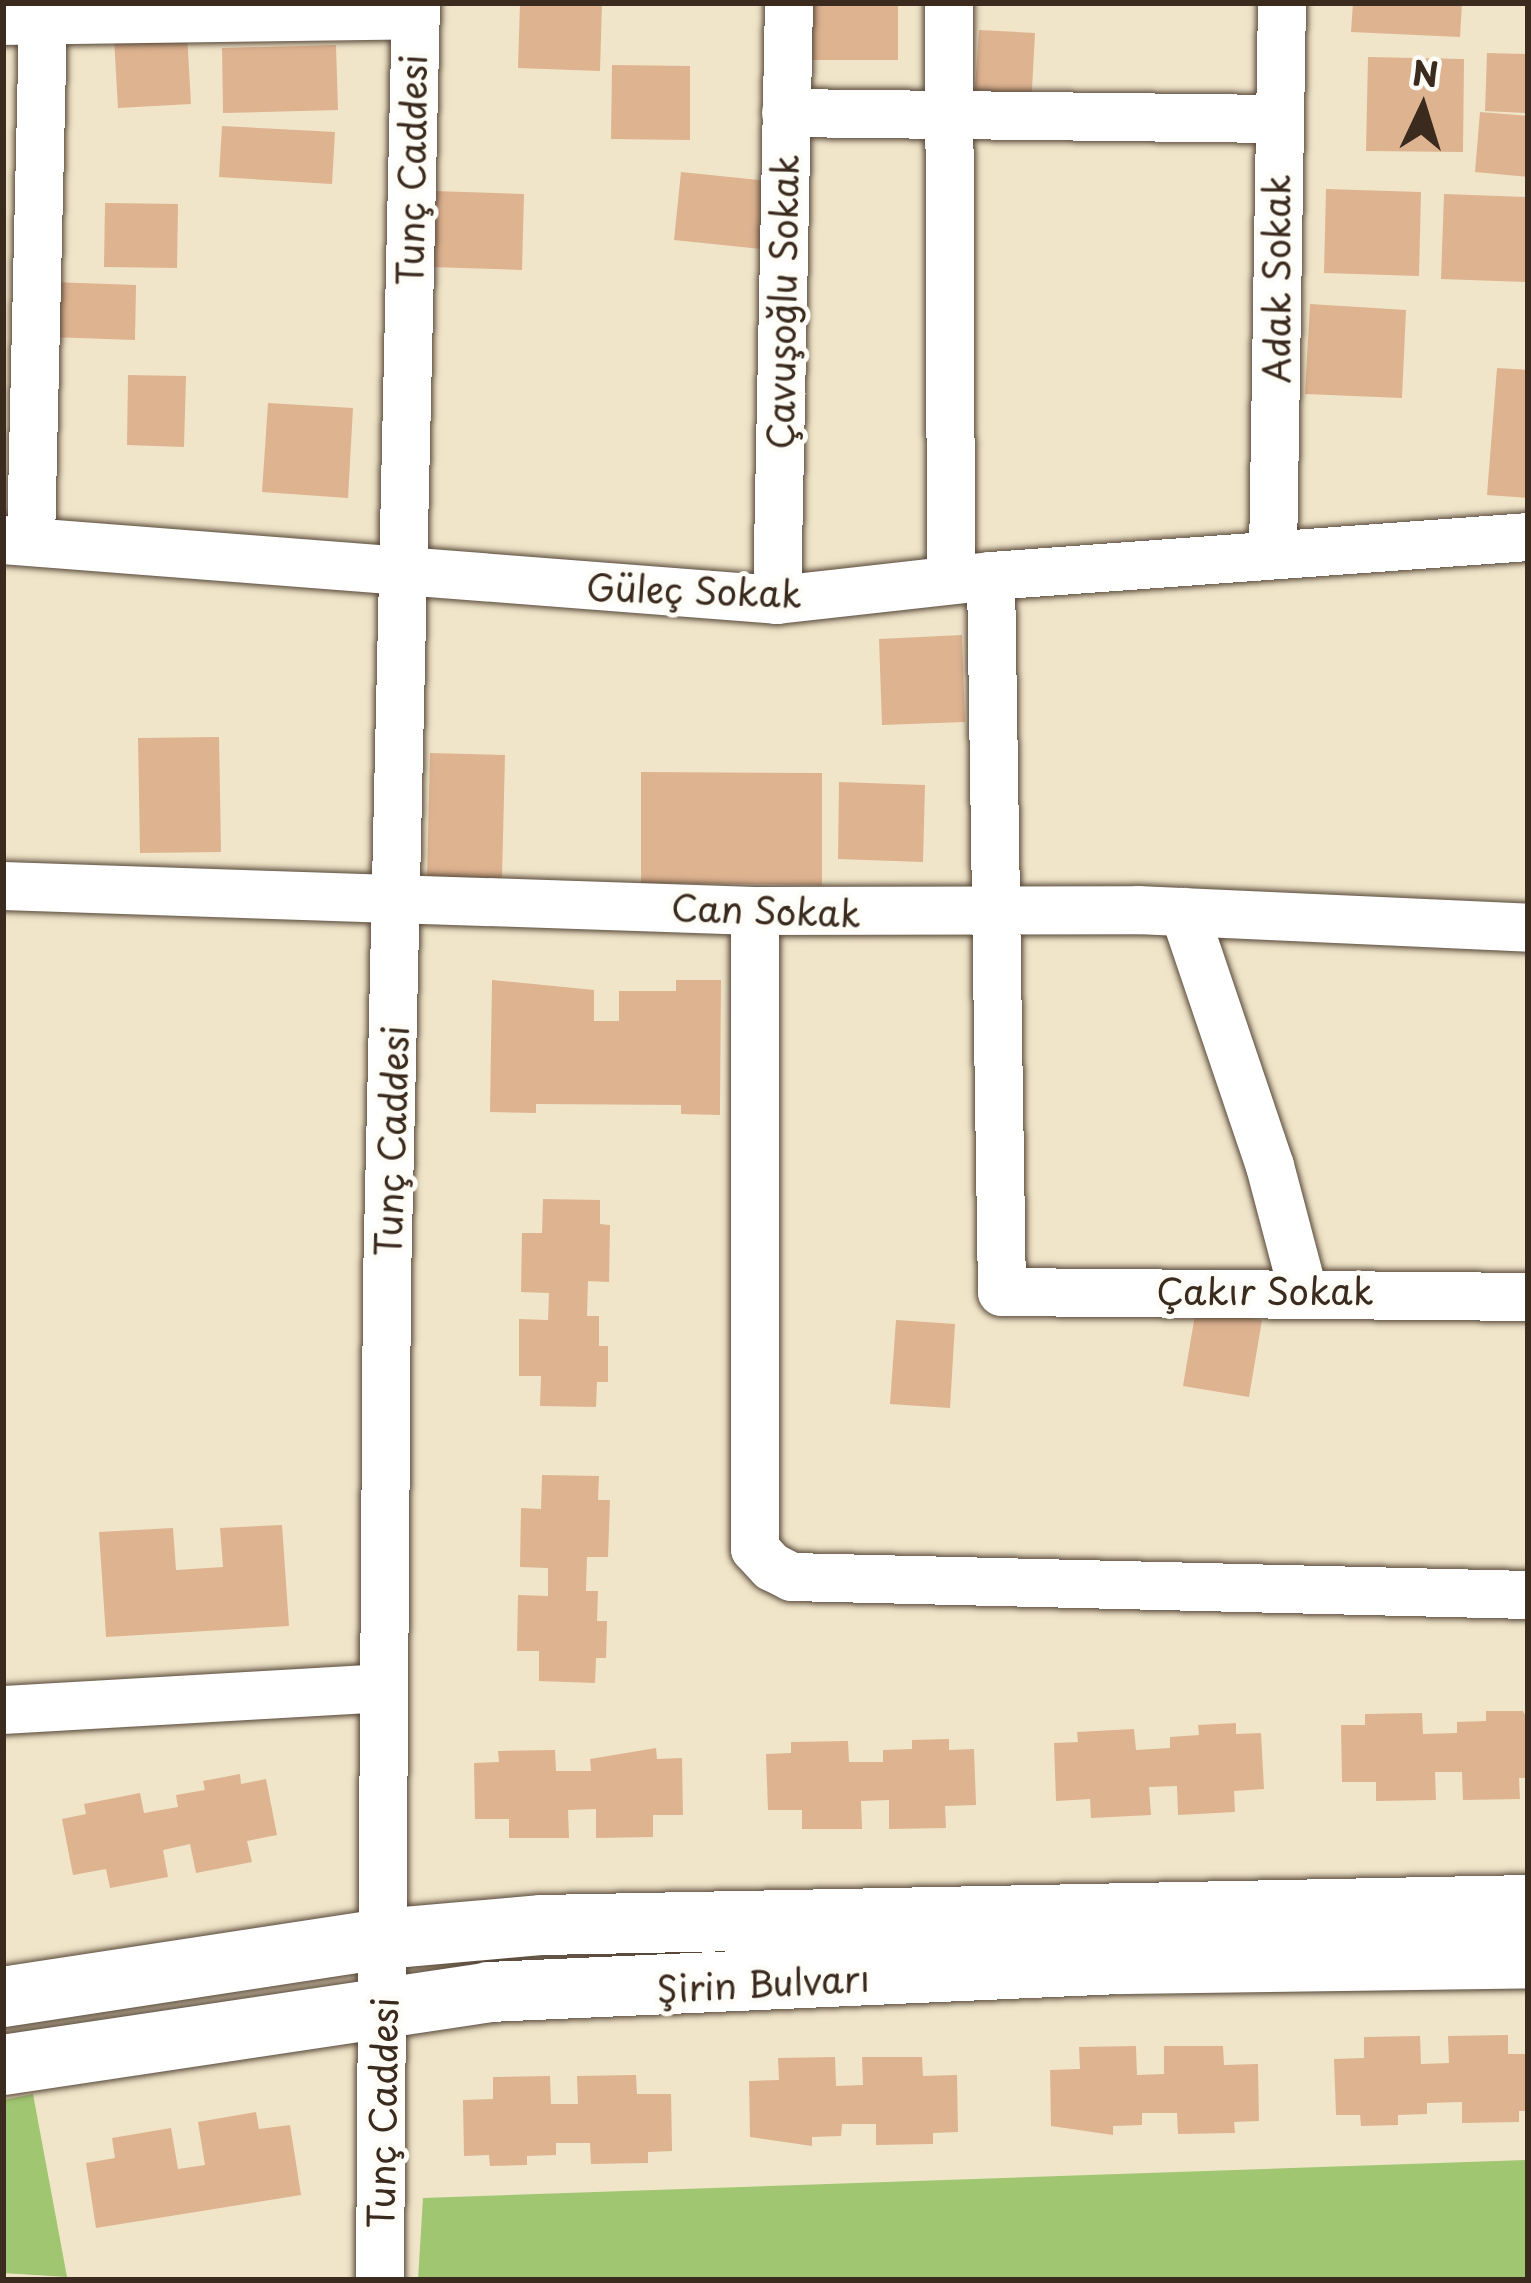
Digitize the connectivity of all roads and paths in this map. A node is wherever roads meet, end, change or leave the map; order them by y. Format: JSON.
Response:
{"nodes":[{"id":1,"x":789,"y":3,"type":"edge"},
{"id":2,"x":949,"y":3,"type":"edge"},
{"id":3,"x":1282,"y":3,"type":"edge"},
{"id":4,"x":416,"y":9,"type":"edge"},
{"id":5,"x":23,"y":21,"type":"edge"},
{"id":6,"x":946,"y":112,"type":"junction"},
{"id":7,"x":786,"y":113,"type":"junction"},
{"id":8,"x":1277,"y":119,"type":"junction"},
{"id":9,"x":1528,"y":537,"type":"edge"},
{"id":10,"x":17,"y":540,"type":"edge"},
{"id":11,"x":1274,"y":555,"type":"junction"},
{"id":12,"x":402,"y":574,"type":"junction"},
{"id":13,"x":971,"y":578,"type":"junction"},
{"id":14,"x":777,"y":600,"type":"junction"},
{"id":15,"x":3,"y":886,"type":"edge"},
{"id":16,"x":400,"y":896,"type":"junction"},
{"id":17,"x":754,"y":910,"type":"junction"},
{"id":18,"x":1184,"y":912,"type":"junction"},
{"id":19,"x":991,"y":915,"type":"junction"},
{"id":20,"x":1528,"y":928,"type":"edge"},
{"id":21,"x":1304,"y":1291,"type":"junction"},
{"id":22,"x":1528,"y":1297,"type":"edge"},
{"id":23,"x":1528,"y":1594,"type":"edge"},
{"id":24,"x":383,"y":1688,"type":"junction"},
{"id":25,"x":3,"y":1710,"type":"edge"},
{"id":26,"x":1528,"y":1905,"type":"edge"},
{"id":27,"x":382,"y":1939,"type":"junction"},
{"id":28,"x":1528,"y":1958,"type":"edge"},
{"id":29,"x":3,"y":1997,"type":"edge"},
{"id":30,"x":384,"y":2007,"type":"junction"},
{"id":31,"x":3,"y":2065,"type":"edge"},
{"id":32,"x":380,"y":2280,"type":"edge"}],
"edges":[{"from":1,"to":7,"type":"street","name":"Çavuşoğlu Sokak"},
{"from":2,"to":6,"type":"street"},
{"from":3,"to":8,"type":"street","name":"Adak Sokak"},
{"from":4,"to":5,"type":"street"},
{"from":4,"to":12,"type":"street","name":"Tunç Caddesi"},
{"from":5,"to":10,"type":"street"},
{"from":6,"to":7,"type":"street"},
{"from":6,"to":8,"type":"street"},
{"from":6,"to":13,"type":"street"},
{"from":7,"to":14,"type":"street","name":"Çavuşoğlu Sokak"},
{"from":8,"to":11,"type":"street","name":"Adak Sokak"},
{"from":9,"to":11,"type":"street","name":"Güleç Sokak"},
{"from":10,"to":12,"type":"street","name":"Güleç Sokak"},
{"from":11,"to":13,"type":"street","name":"Güleç Sokak"},
{"from":12,"to":14,"type":"street","name":"Güleç Sokak"},
{"from":12,"to":16,"type":"street","name":"Tunç Caddesi"},
{"from":13,"to":14,"type":"street","name":"Güleç Sokak"},
{"from":13,"to":19,"type":"street"},
{"from":15,"to":16,"type":"street","name":"Can Sokak"},
{"from":16,"to":17,"type":"street","name":"Can Sokak"},
{"from":16,"to":24,"type":"street","name":"Tunç Caddesi"},
{"from":17,"to":19,"type":"street","name":"Can Sokak"},
{"from":17,"to":23,"type":"street"},
{"from":18,"to":19,"type":"street","name":"Can Sokak"},
{"from":18,"to":20,"type":"street","name":"Can Sokak"},
{"from":18,"to":21,"type":"street"},
{"from":19,"to":21,"type":"street","name":"Çakır Sokak"},
{"from":21,"to":22,"type":"street","name":"Çakır Sokak"},
{"from":24,"to":25,"type":"street"},
{"from":24,"to":27,"type":"street","name":"Tunç Caddesi"},
{"from":26,"to":27,"type":"main road","name":"Şirin Bulvarı"},
{"from":27,"to":29,"type":"main road","name":"Şirin Bulvarı"},
{"from":27,"to":30,"type":"street","name":"Tunç Caddesi"},
{"from":28,"to":30,"type":"main road","name":"Şirin Bulvarı"},
{"from":30,"to":31,"type":"main road","name":"Şirin Bulvarı"},
{"from":30,"to":32,"type":"street","name":"Tunç Caddesi"}]}
